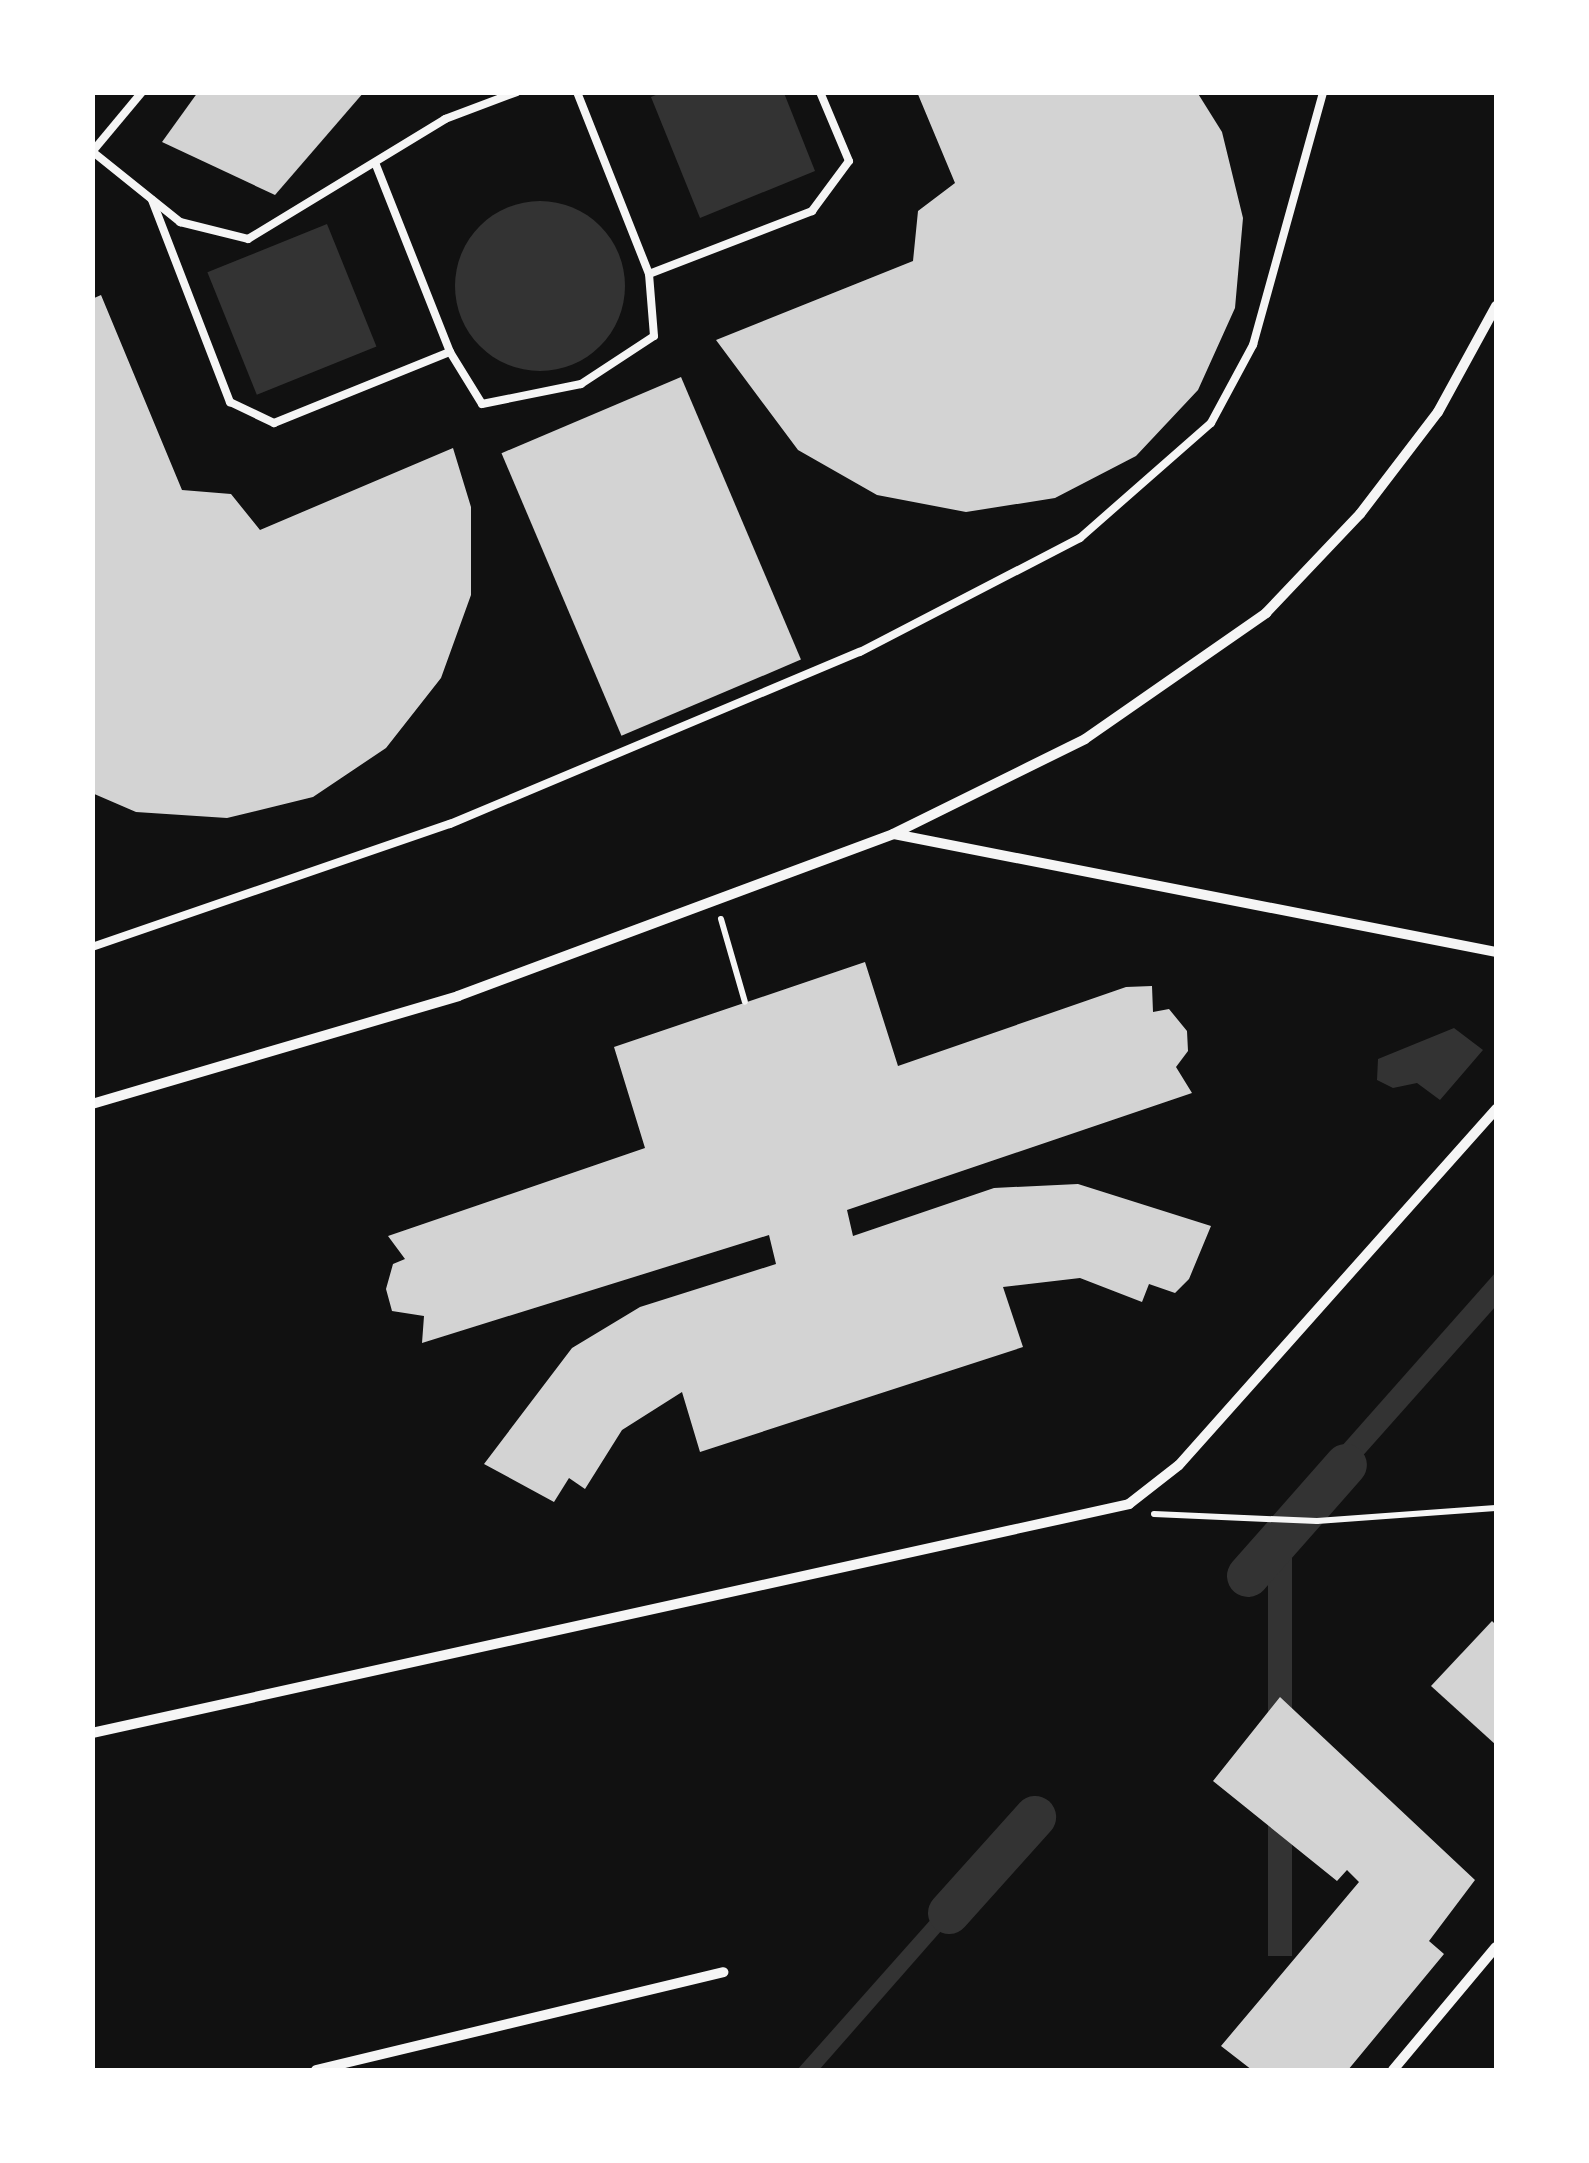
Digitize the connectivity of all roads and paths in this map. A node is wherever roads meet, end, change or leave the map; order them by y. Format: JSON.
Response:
{"nodes":[{"id":1,"x":142,"y":92,"type":"edge"},
{"id":2,"x":516,"y":92,"type":"edge"},
{"id":3,"x":577,"y":92,"type":"edge"},
{"id":4,"x":820,"y":92,"type":"edge"},
{"id":5,"x":1323,"y":92,"type":"edge"},
{"id":6,"x":93,"y":152,"type":"edge"},
{"id":7,"x":376,"y":166,"type":"junction"},
{"id":8,"x":152,"y":200,"type":"junction"},
{"id":9,"x":650,"y":274,"type":"junction"},
{"id":10,"x":1496,"y":306,"type":"edge"},
{"id":11,"x":450,"y":352,"type":"junction"},
{"id":12,"x":893,"y":834,"type":"junction"},
{"id":13,"x":715,"y":899,"type":"junction"},
{"id":14,"x":92,"y":947,"type":"edge"},
{"id":15,"x":1496,"y":952,"type":"edge"},
{"id":16,"x":745,"y":1002,"type":"dead end"},
{"id":17,"x":92,"y":1104,"type":"edge"},
{"id":18,"x":1496,"y":1109,"type":"edge"},
{"id":19,"x":1129,"y":1504,"type":"junction"},
{"id":20,"x":1496,"y":1508,"type":"edge"},
{"id":21,"x":92,"y":1733,"type":"edge"},
{"id":22,"x":1496,"y":1947,"type":"edge"},
{"id":23,"x":723,"y":1972,"type":"dead end"},
{"id":24,"x":316,"y":2070,"type":"edge"},
{"id":25,"x":1393,"y":2070,"type":"edge"}],
"edges":[{"from":1,"to":6,"type":"lane"},
{"from":2,"to":7,"type":"lane"},
{"from":3,"to":9,"type":"lane"},
{"from":4,"to":9,"type":"lane"},
{"from":5,"to":14,"type":"lane"},
{"from":6,"to":8,"type":"lane"},
{"from":7,"to":8,"type":"lane"},
{"from":7,"to":11,"type":"lane"},
{"from":8,"to":11,"type":"lane"},
{"from":9,"to":11,"type":"lane"},
{"from":10,"to":12,"type":"street"},
{"from":12,"to":13,"type":"street"},
{"from":12,"to":15,"type":"street"},
{"from":13,"to":16,"type":"path"},
{"from":13,"to":17,"type":"street"},
{"from":18,"to":19,"type":"street"},
{"from":19,"to":20,"type":"path"},
{"from":19,"to":21,"type":"street"},
{"from":22,"to":25,"type":"street"},
{"from":23,"to":24,"type":"street"}]}
